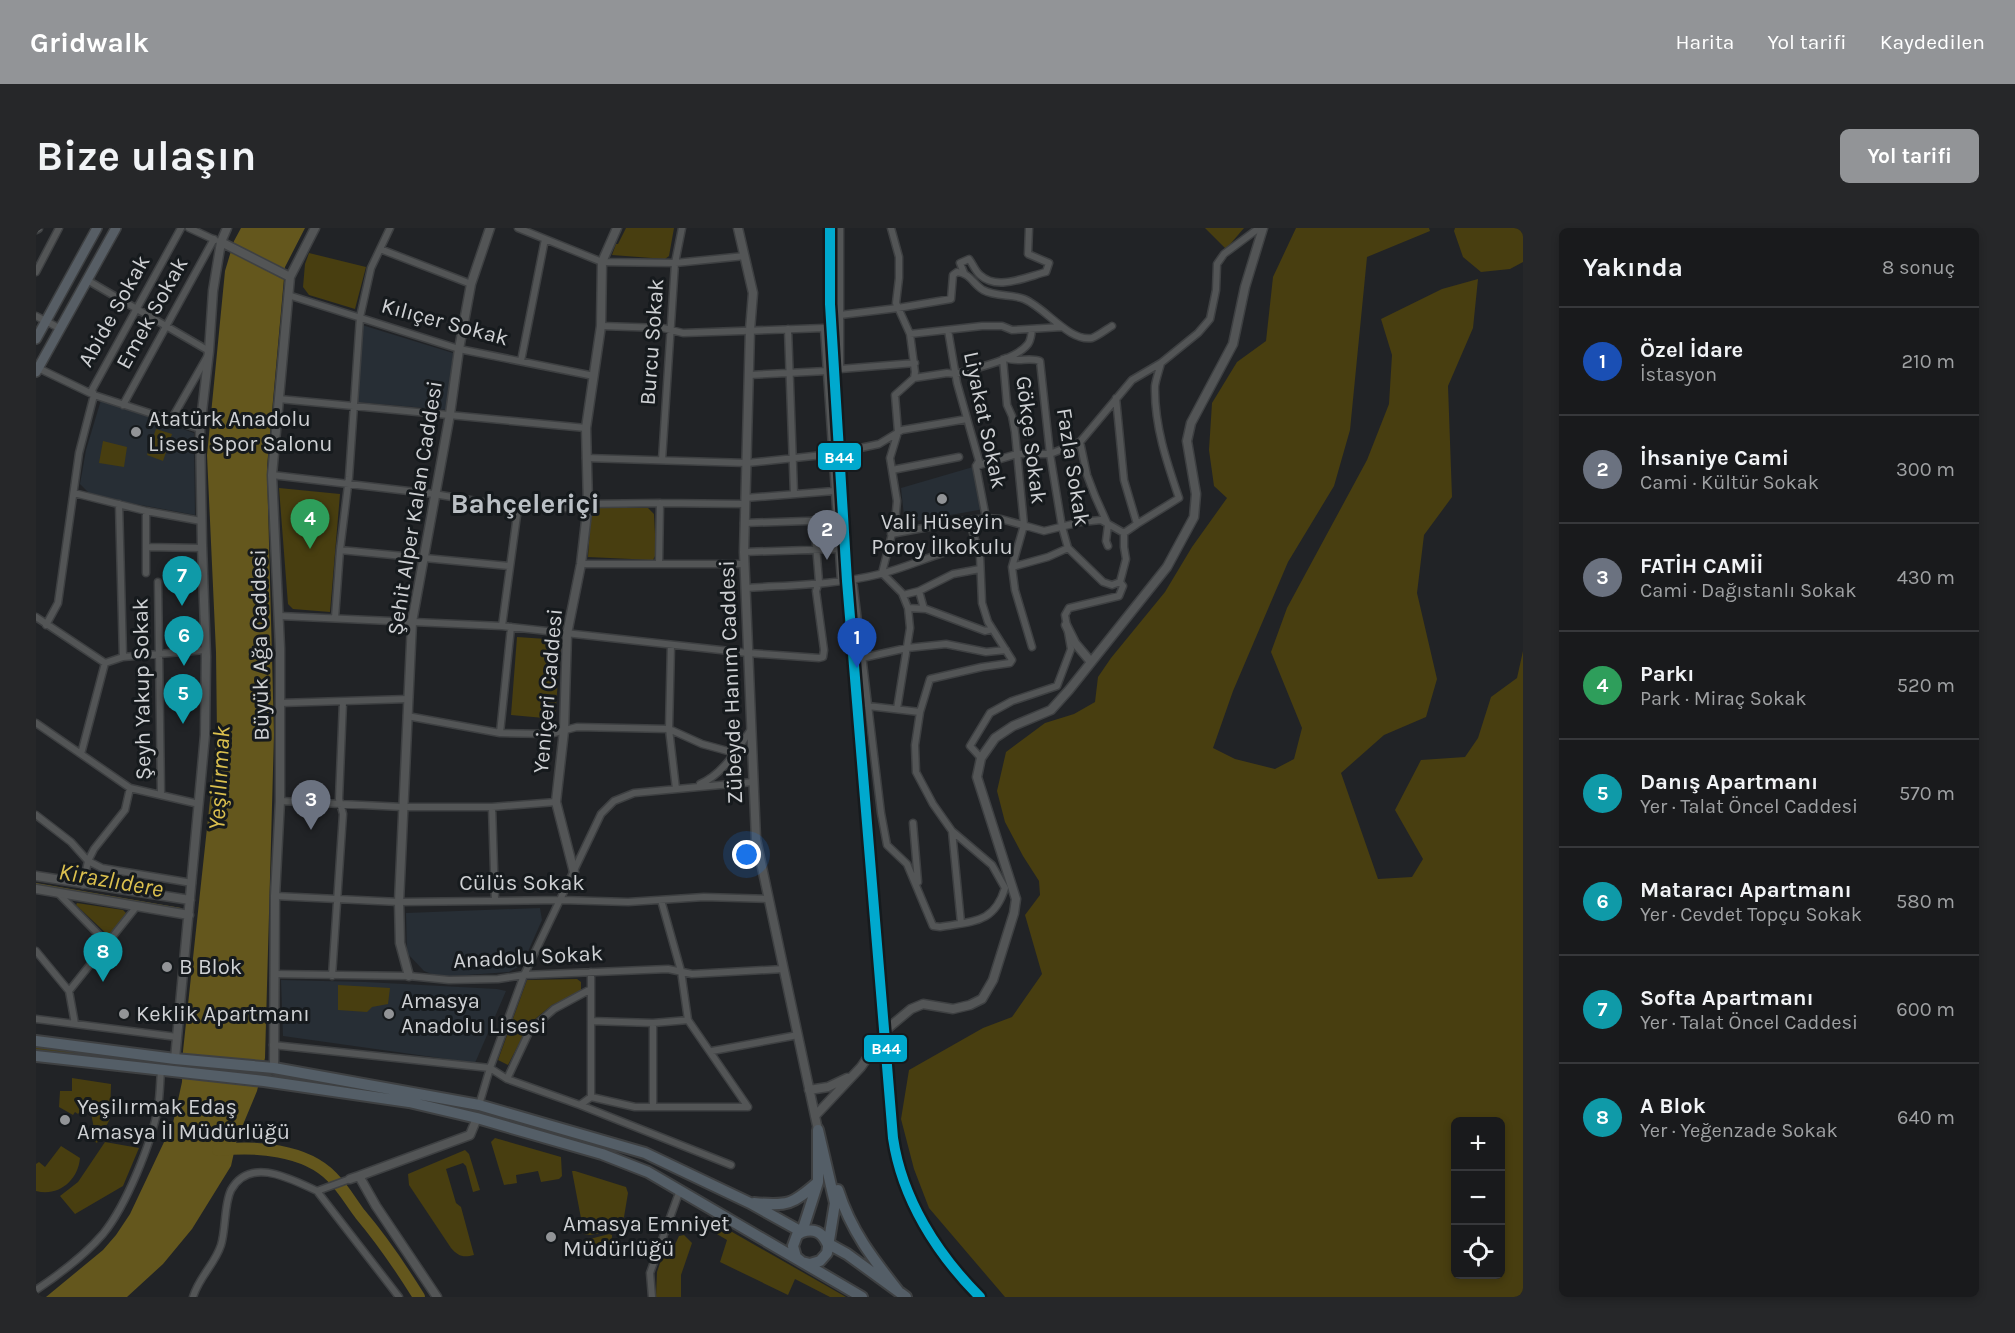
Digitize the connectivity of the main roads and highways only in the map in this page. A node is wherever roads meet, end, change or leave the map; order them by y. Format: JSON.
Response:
{"nodes":[{"id":1,"x":95,"y":228,"type":"edge"},
{"id":2,"x":116,"y":228,"type":"edge"},
{"id":3,"x":36,"y":339,"type":"edge"},
{"id":4,"x":37,"y":370,"type":"edge"},
{"id":5,"x":36,"y":1041,"type":"edge"},
{"id":6,"x":36,"y":1056,"type":"edge"},
{"id":7,"x":818,"y":1130,"type":"junction"},
{"id":8,"x":818,"y":1182,"type":"junction"},
{"id":9,"x":750,"y":1203,"type":"junction"},
{"id":10,"x":802,"y":1232,"type":"junction"},
{"id":11,"x":827,"y":1243,"type":"junction"},
{"id":12,"x":802,"y":1262,"type":"junction"},
{"id":13,"x":903,"y":1294,"type":"edge"},
{"id":14,"x":862,"y":1297,"type":"edge"}],
"edges":[{"from":1,"to":3,"type":"main road"},
{"from":2,"to":4,"type":"main road"},
{"from":5,"to":9,"type":"highway"},
{"from":6,"to":12,"type":"highway"},
{"from":7,"to":8,"type":"highway"},
{"from":7,"to":11,"type":"highway"},
{"from":7,"to":13,"type":"highway"},
{"from":8,"to":9,"type":"highway"},
{"from":8,"to":10,"type":"highway"},
{"from":9,"to":10,"type":"highway"},
{"from":10,"to":11,"type":"highway"},
{"from":10,"to":12,"type":"highway"},
{"from":11,"to":12,"type":"highway"},
{"from":11,"to":13,"type":"highway"},
{"from":12,"to":14,"type":"highway"}]}
